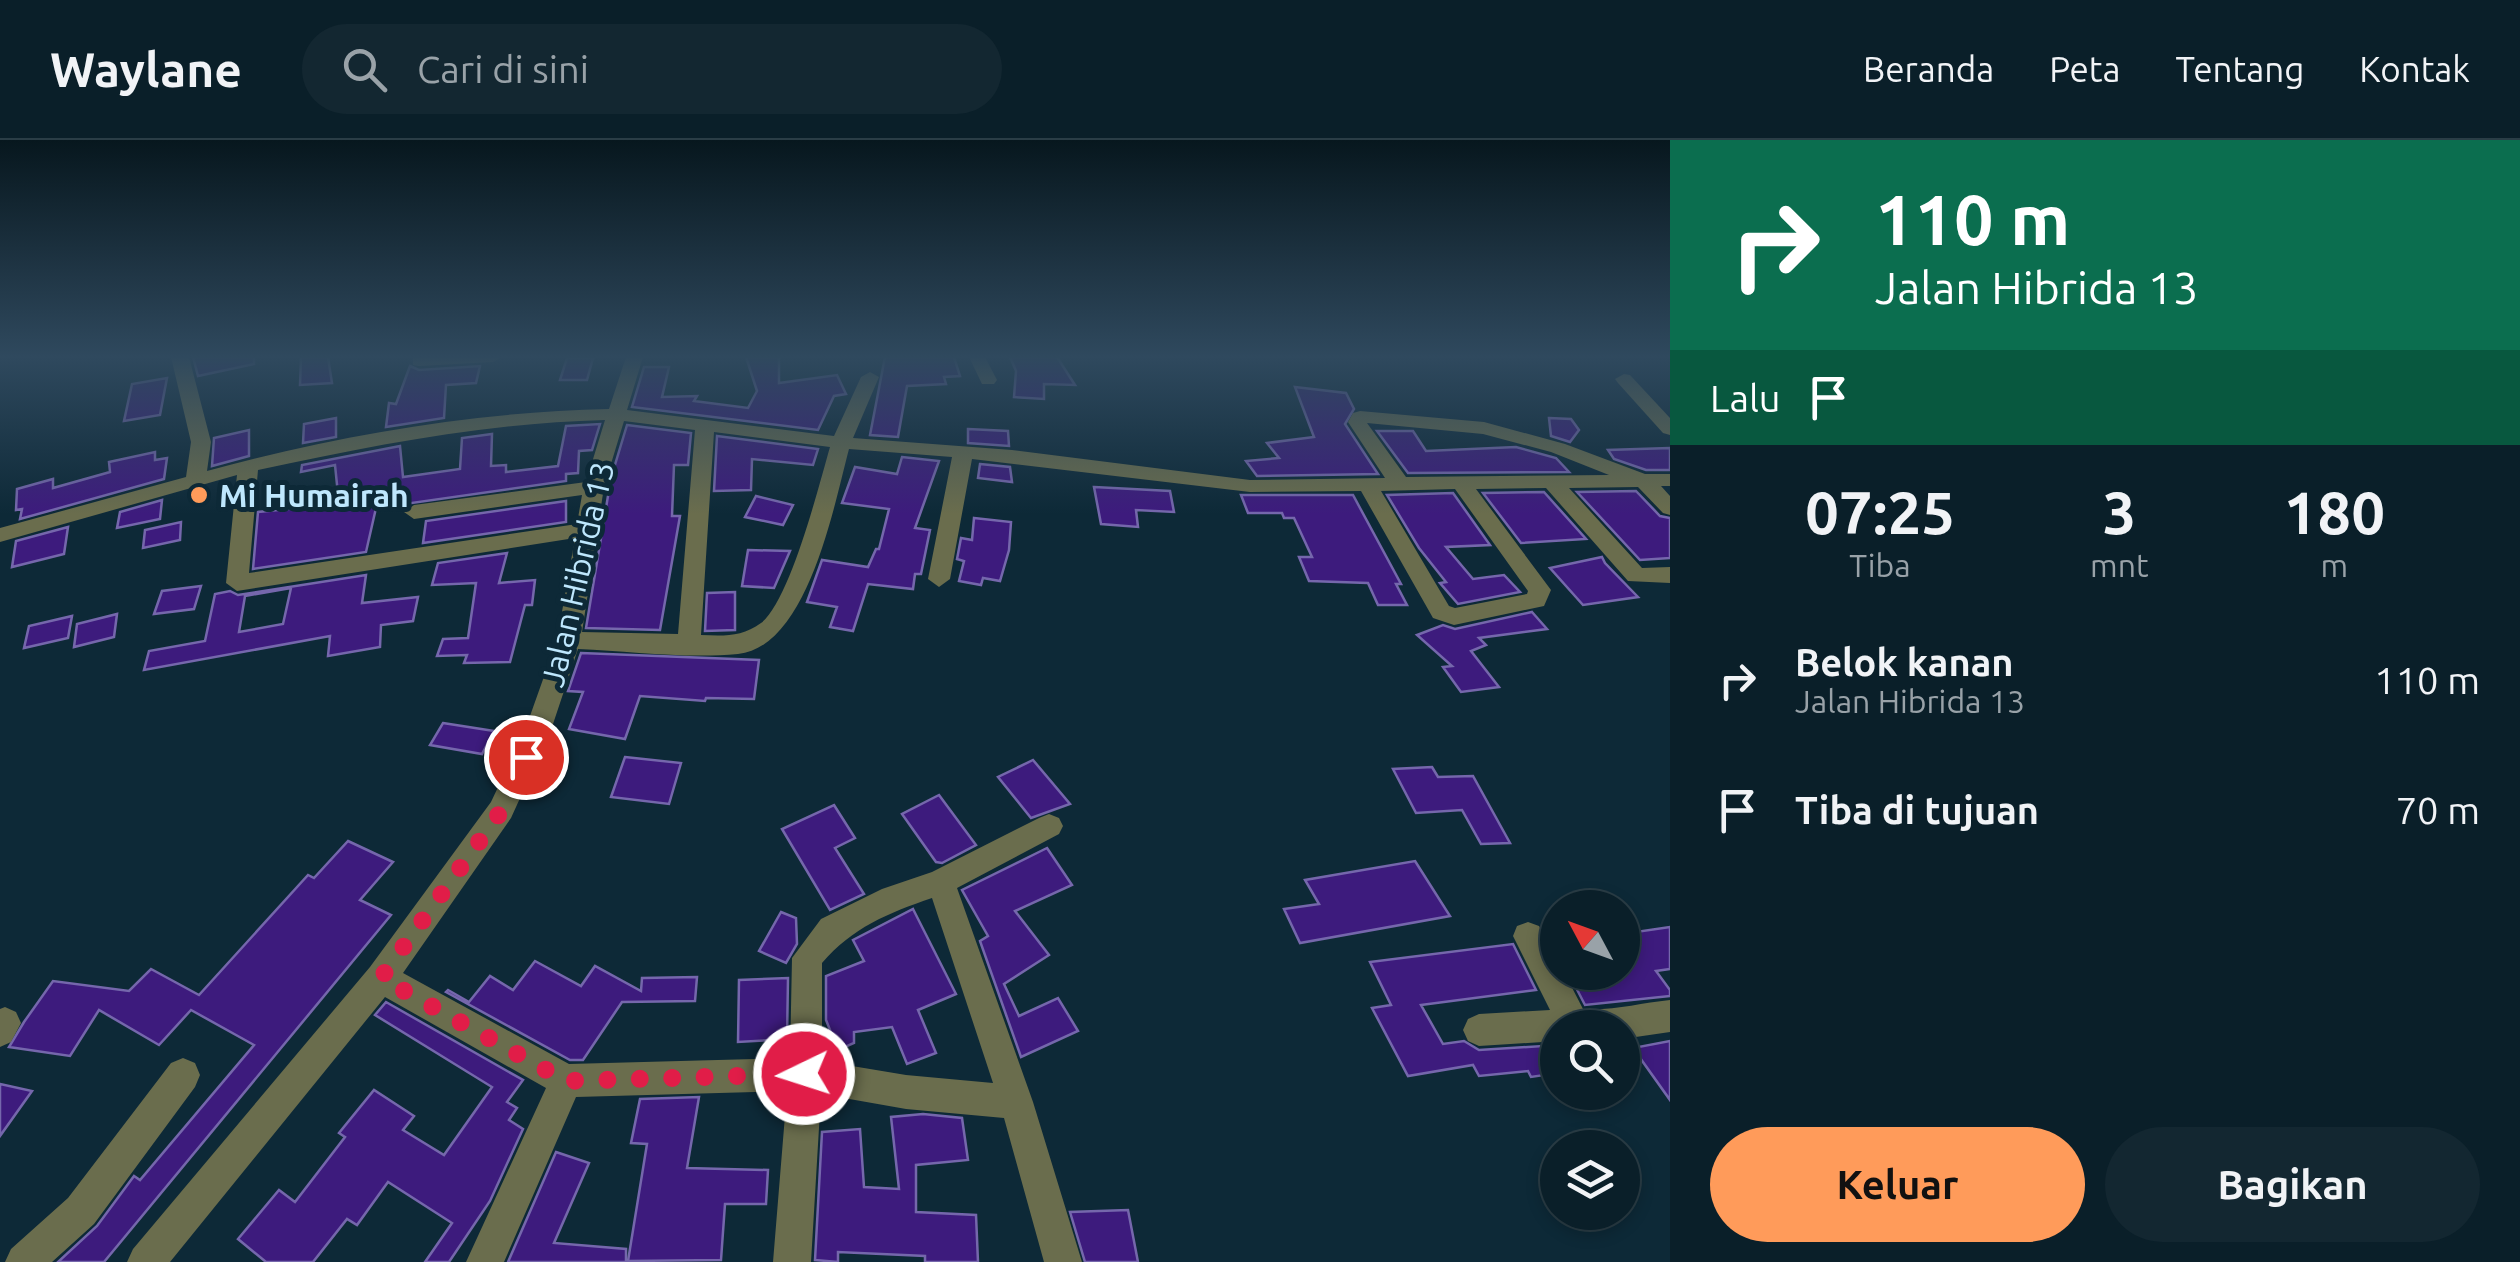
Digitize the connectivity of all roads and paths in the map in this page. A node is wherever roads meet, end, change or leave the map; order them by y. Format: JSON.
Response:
{"nodes":[{"id":1,"x":193,"y":409,"type":"edge"},
{"id":2,"x":617,"y":409,"type":"edge"},
{"id":3,"x":856,"y":409,"type":"edge"},
{"id":4,"x":616,"y":414,"type":"junction"},
{"id":5,"x":1662,"y":414,"type":"edge"},
{"id":6,"x":704,"y":423,"type":"junction"},
{"id":7,"x":1670,"y":429,"type":"edge"},
{"id":8,"x":841,"y":443,"type":"junction"},
{"id":9,"x":963,"y":453,"type":"junction"},
{"id":10,"x":248,"y":466,"type":"junction"},
{"id":11,"x":196,"y":478,"type":"junction"},
{"id":12,"x":1670,"y":480,"type":"edge"},
{"id":13,"x":1644,"y":481,"type":"junction"},
{"id":14,"x":1552,"y":483,"type":"junction"},
{"id":15,"x":1368,"y":484,"type":"junction"},
{"id":16,"x":1400,"y":484,"type":"junction"},
{"id":17,"x":1461,"y":484,"type":"junction"},
{"id":18,"x":594,"y":487,"type":"junction"},
{"id":19,"x":1670,"y":508,"type":"edge"},
{"id":20,"x":414,"y":512,"type":"dead end"},
{"id":21,"x":584,"y":530,"type":"junction"},
{"id":22,"x":0,"y":534,"type":"edge"},
{"id":23,"x":1670,"y":575,"type":"edge"},
{"id":24,"x":938,"y":579,"type":"dead end"},
{"id":25,"x":569,"y":640,"type":"junction"},
{"id":26,"x":690,"y":644,"type":"junction"},
{"id":27,"x":1049,"y":826,"type":"dead end"},
{"id":28,"x":939,"y":883,"type":"junction"},
{"id":29,"x":1528,"y":936,"type":"dead end"},
{"id":30,"x":381,"y":978,"type":"junction"},
{"id":31,"x":1567,"y":1010,"type":"edge"},
{"id":32,"x":1670,"y":1016,"type":"edge"},
{"id":33,"x":1640,"y":1020,"type":"edge"},
{"id":34,"x":1540,"y":1026,"type":"edge"},
{"id":35,"x":1479,"y":1030,"type":"dead end"},
{"id":36,"x":183,"y":1074,"type":"dead end"},
{"id":37,"x":804,"y":1074,"type":"junction"},
{"id":38,"x":566,"y":1081,"type":"junction"},
{"id":39,"x":1016,"y":1102,"type":"junction"},
{"id":40,"x":24,"y":1262,"type":"edge"},
{"id":41,"x":146,"y":1262,"type":"edge"},
{"id":42,"x":486,"y":1262,"type":"edge"},
{"id":43,"x":792,"y":1262,"type":"edge"},
{"id":44,"x":1062,"y":1262,"type":"edge"}],
"edges":[{"from":1,"to":11,"type":"street"},
{"from":2,"to":4,"type":"street","name":"Jalan Hibrida 13"},
{"from":3,"to":8,"type":"street"},
{"from":4,"to":6,"type":"street"},
{"from":4,"to":10,"type":"street"},
{"from":4,"to":18,"type":"street","name":"Jalan Hibrida 13"},
{"from":5,"to":7,"type":"street"},
{"from":6,"to":8,"type":"street"},
{"from":6,"to":26,"type":"street"},
{"from":8,"to":9,"type":"street"},
{"from":8,"to":26,"type":"street"},
{"from":9,"to":15,"type":"street"},
{"from":9,"to":24,"type":"street"},
{"from":10,"to":11,"type":"street"},
{"from":10,"to":21,"type":"street"},
{"from":11,"to":22,"type":"street"},
{"from":12,"to":13,"type":"street"},
{"from":13,"to":14,"type":"street"},
{"from":13,"to":16,"type":"street"},
{"from":13,"to":19,"type":"street"},
{"from":14,"to":17,"type":"street"},
{"from":14,"to":23,"type":"street"},
{"from":15,"to":16,"type":"street"},
{"from":15,"to":17,"type":"street"},
{"from":16,"to":17,"type":"street"},
{"from":18,"to":20,"type":"street"},
{"from":18,"to":21,"type":"street","name":"Jalan Hibrida 13"},
{"from":21,"to":25,"type":"street","name":"Jalan Hibrida 13"},
{"from":25,"to":26,"type":"street"},
{"from":25,"to":30,"type":"street","name":"Jalan Hibrida 13"},
{"from":27,"to":28,"type":"street"},
{"from":28,"to":37,"type":"street"},
{"from":28,"to":39,"type":"street"},
{"from":29,"to":31,"type":"street"},
{"from":30,"to":38,"type":"street"},
{"from":30,"to":41,"type":"street","name":"Jalan Hibrida 13"},
{"from":32,"to":33,"type":"street"},
{"from":34,"to":35,"type":"street"},
{"from":36,"to":40,"type":"street"},
{"from":37,"to":38,"type":"street"},
{"from":37,"to":39,"type":"street"},
{"from":37,"to":43,"type":"street"},
{"from":38,"to":42,"type":"street"},
{"from":39,"to":44,"type":"street"}]}
